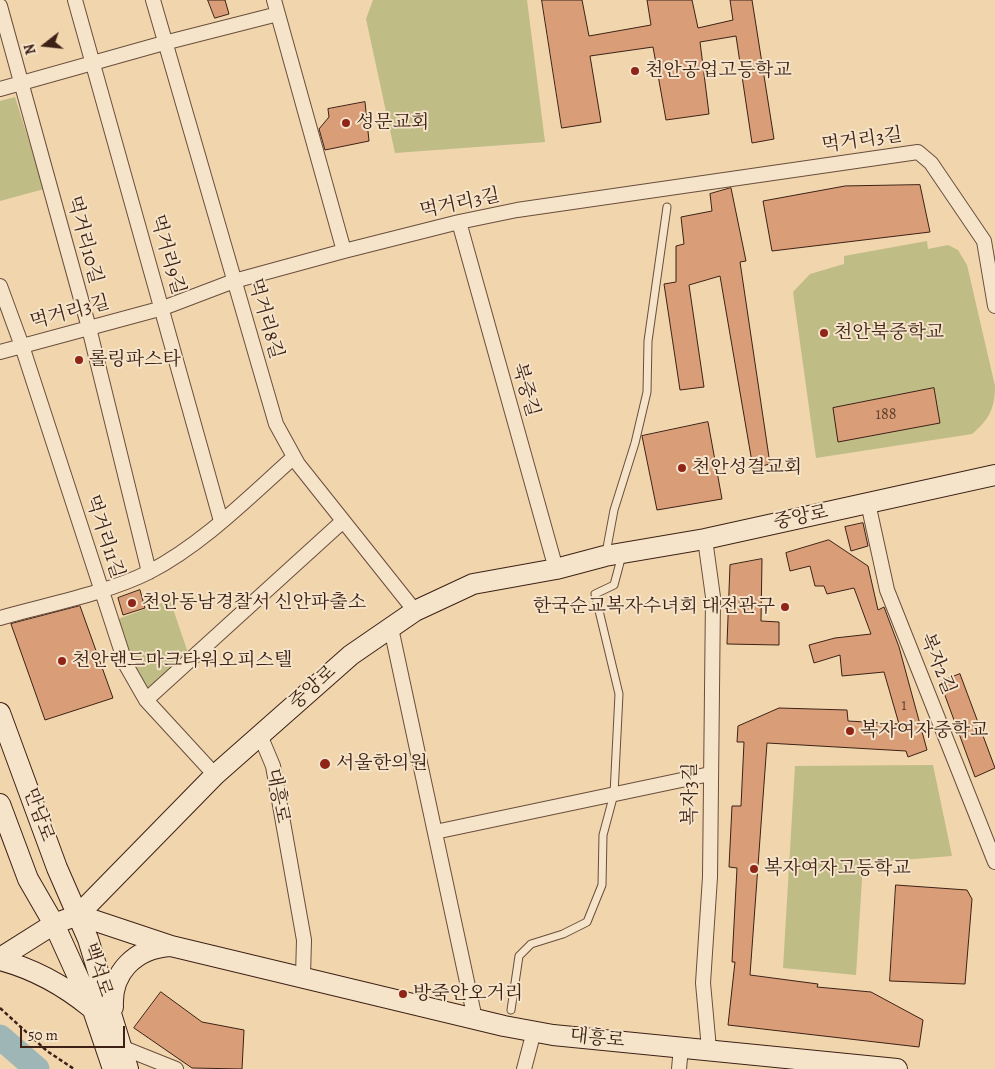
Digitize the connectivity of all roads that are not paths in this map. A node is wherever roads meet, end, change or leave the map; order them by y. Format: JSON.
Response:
{"nodes":[{"id":1,"x":75,"y":0,"type":"edge"},
{"id":2,"x":153,"y":0,"type":"edge"},
{"id":3,"x":274,"y":0,"type":"edge"},
{"id":4,"x":0,"y":6,"type":"edge"},
{"id":5,"x":278,"y":14,"type":"junction"},
{"id":6,"x":164,"y":43,"type":"junction"},
{"id":7,"x":93,"y":63,"type":"junction"},
{"id":8,"x":23,"y":82,"type":"junction"},
{"id":9,"x":0,"y":89,"type":"edge"},
{"id":10,"x":667,"y":208,"type":"dead end"},
{"id":11,"x":459,"y":222,"type":"junction"},
{"id":12,"x":344,"y":250,"type":"junction"},
{"id":13,"x":234,"y":281,"type":"junction"},
{"id":14,"x":0,"y":286,"type":"edge"},
{"id":15,"x":995,"y":306,"type":"edge"},
{"id":16,"x":163,"y":308,"type":"junction"},
{"id":17,"x":89,"y":328,"type":"junction"},
{"id":18,"x":22,"y":346,"type":"junction"},
{"id":19,"x":0,"y":352,"type":"edge"},
{"id":20,"x":294,"y":457,"type":"junction"},
{"id":21,"x":995,"y":475,"type":"edge"},
{"id":22,"x":868,"y":503,"type":"junction"},
{"id":23,"x":343,"y":521,"type":"junction"},
{"id":24,"x":221,"y":522,"type":"junction"},
{"id":25,"x":705,"y":539,"type":"junction"},
{"id":26,"x":614,"y":554,"type":"junction"},
{"id":27,"x":556,"y":569,"type":"junction"},
{"id":28,"x":149,"y":572,"type":"junction"},
{"id":29,"x":101,"y":589,"type":"junction"},
{"id":30,"x":414,"y":611,"type":"junction"},
{"id":31,"x":0,"y":618,"type":"edge"},
{"id":32,"x":390,"y":628,"type":"junction"},
{"id":33,"x":146,"y":700,"type":"junction"},
{"id":34,"x":0,"y":713,"type":"edge"},
{"id":35,"x":260,"y":735,"type":"junction"},
{"id":36,"x":710,"y":774,"type":"junction"},
{"id":37,"x":215,"y":775,"type":"junction"},
{"id":38,"x":614,"y":794,"type":"junction"},
{"id":39,"x":35,"y":808,"type":"junction"},
{"id":40,"x":3,"y":812,"type":"edge"},
{"id":41,"x":435,"y":832,"type":"junction"},
{"id":42,"x":995,"y":862,"type":"edge"},
{"id":43,"x":78,"y":915,"type":"junction"},
{"id":44,"x":54,"y":924,"type":"junction"},
{"id":45,"x":172,"y":946,"type":"junction"},
{"id":46,"x":0,"y":959,"type":"edge"},
{"id":47,"x":303,"y":976,"type":"junction"},
{"id":48,"x":94,"y":1010,"type":"junction"},
{"id":49,"x":511,"y":1010,"type":"dead end"},
{"id":50,"x":476,"y":1019,"type":"junction"},
{"id":51,"x":114,"y":1024,"type":"junction"},
{"id":52,"x":534,"y":1031,"type":"junction"},
{"id":53,"x":681,"y":1047,"type":"junction"},
{"id":54,"x":709,"y":1049,"type":"junction"},
{"id":55,"x":118,"y":1057,"type":"edge"},
{"id":56,"x":176,"y":1069,"type":"edge"},
{"id":57,"x":524,"y":1069,"type":"edge"},
{"id":58,"x":679,"y":1069,"type":"edge"},
{"id":59,"x":897,"y":1069,"type":"edge"}],
"edges":[{"from":1,"to":7,"type":"street","name":"먹거리9길"},
{"from":2,"to":6,"type":"street","name":"먹거리8길"},
{"from":3,"to":5,"type":"street"},
{"from":4,"to":8,"type":"street","name":"먹거리10길"},
{"from":5,"to":6,"type":"street"},
{"from":5,"to":12,"type":"street"},
{"from":6,"to":7,"type":"street"},
{"from":6,"to":13,"type":"street","name":"먹거리8길"},
{"from":7,"to":8,"type":"street"},
{"from":7,"to":16,"type":"street","name":"먹거리9길"},
{"from":8,"to":9,"type":"street"},
{"from":8,"to":17,"type":"street","name":"먹거리10길"},
{"from":10,"to":26,"type":"lane"},
{"from":11,"to":12,"type":"street","name":"먹거리3길"},
{"from":11,"to":15,"type":"street","name":"먹거리3길"},
{"from":11,"to":27,"type":"street","name":"북중길"},
{"from":12,"to":13,"type":"street","name":"먹거리3길"},
{"from":13,"to":16,"type":"street","name":"먹거리3길"},
{"from":13,"to":20,"type":"street","name":"먹거리8길"},
{"from":14,"to":18,"type":"street","name":"먹거리11길"},
{"from":16,"to":17,"type":"street","name":"먹거리3길"},
{"from":16,"to":24,"type":"street","name":"먹거리9길"},
{"from":17,"to":18,"type":"street","name":"먹거리3길"},
{"from":17,"to":28,"type":"street","name":"먹거리10길"},
{"from":18,"to":19,"type":"street","name":"먹거리3길"},
{"from":18,"to":29,"type":"street","name":"먹거리11길"},
{"from":20,"to":23,"type":"street","name":"먹거리8길"},
{"from":20,"to":24,"type":"street"},
{"from":21,"to":22,"type":"street","name":"중앙로"},
{"from":22,"to":25,"type":"street","name":"중앙로"},
{"from":22,"to":42,"type":"street","name":"복자2길"},
{"from":23,"to":30,"type":"street","name":"먹거리8길"},
{"from":23,"to":33,"type":"street"},
{"from":24,"to":28,"type":"street"},
{"from":25,"to":26,"type":"street","name":"중앙로"},
{"from":25,"to":36,"type":"street","name":"복자3길"},
{"from":26,"to":27,"type":"street","name":"중앙로"},
{"from":26,"to":38,"type":"lane"},
{"from":27,"to":30,"type":"street","name":"중앙로"},
{"from":28,"to":29,"type":"street"},
{"from":29,"to":31,"type":"street"},
{"from":29,"to":33,"type":"street","name":"먹거리11길"},
{"from":30,"to":32,"type":"street","name":"중앙로"},
{"from":32,"to":35,"type":"street","name":"중앙로"},
{"from":32,"to":41,"type":"street"},
{"from":33,"to":37,"type":"street","name":"먹거리11길"},
{"from":34,"to":39,"type":"street","name":"만남로"},
{"from":35,"to":37,"type":"street","name":"중앙로"},
{"from":35,"to":47,"type":"street","name":"대흥로"},
{"from":36,"to":38,"type":"street"},
{"from":36,"to":54,"type":"street","name":"복자3길"},
{"from":37,"to":43,"type":"street","name":"중앙로"},
{"from":38,"to":41,"type":"street"},
{"from":38,"to":49,"type":"lane"},
{"from":39,"to":40,"type":"street"},
{"from":39,"to":43,"type":"street","name":"만남로"},
{"from":40,"to":44,"type":"street","name":"만남로"},
{"from":41,"to":50,"type":"street"},
{"from":43,"to":44,"type":"street"},
{"from":43,"to":45,"type":"street","name":"대흥로"},
{"from":43,"to":51,"type":"street","name":"백석로"},
{"from":44,"to":46,"type":"street"},
{"from":44,"to":48,"type":"street","name":"백석로"},
{"from":45,"to":47,"type":"street","name":"대흥로"},
{"from":45,"to":51,"type":"street"},
{"from":46,"to":48,"type":"street"},
{"from":47,"to":50,"type":"street","name":"대흥로"},
{"from":48,"to":55,"type":"street","name":"백석로"},
{"from":50,"to":52,"type":"street","name":"대흥로"},
{"from":51,"to":55,"type":"street","name":"백석로"},
{"from":52,"to":53,"type":"street","name":"대흥로"},
{"from":52,"to":57,"type":"street"},
{"from":53,"to":54,"type":"street","name":"대흥로"},
{"from":53,"to":58,"type":"street"},
{"from":54,"to":59,"type":"street","name":"대흥로"},
{"from":55,"to":56,"type":"street"}]}
